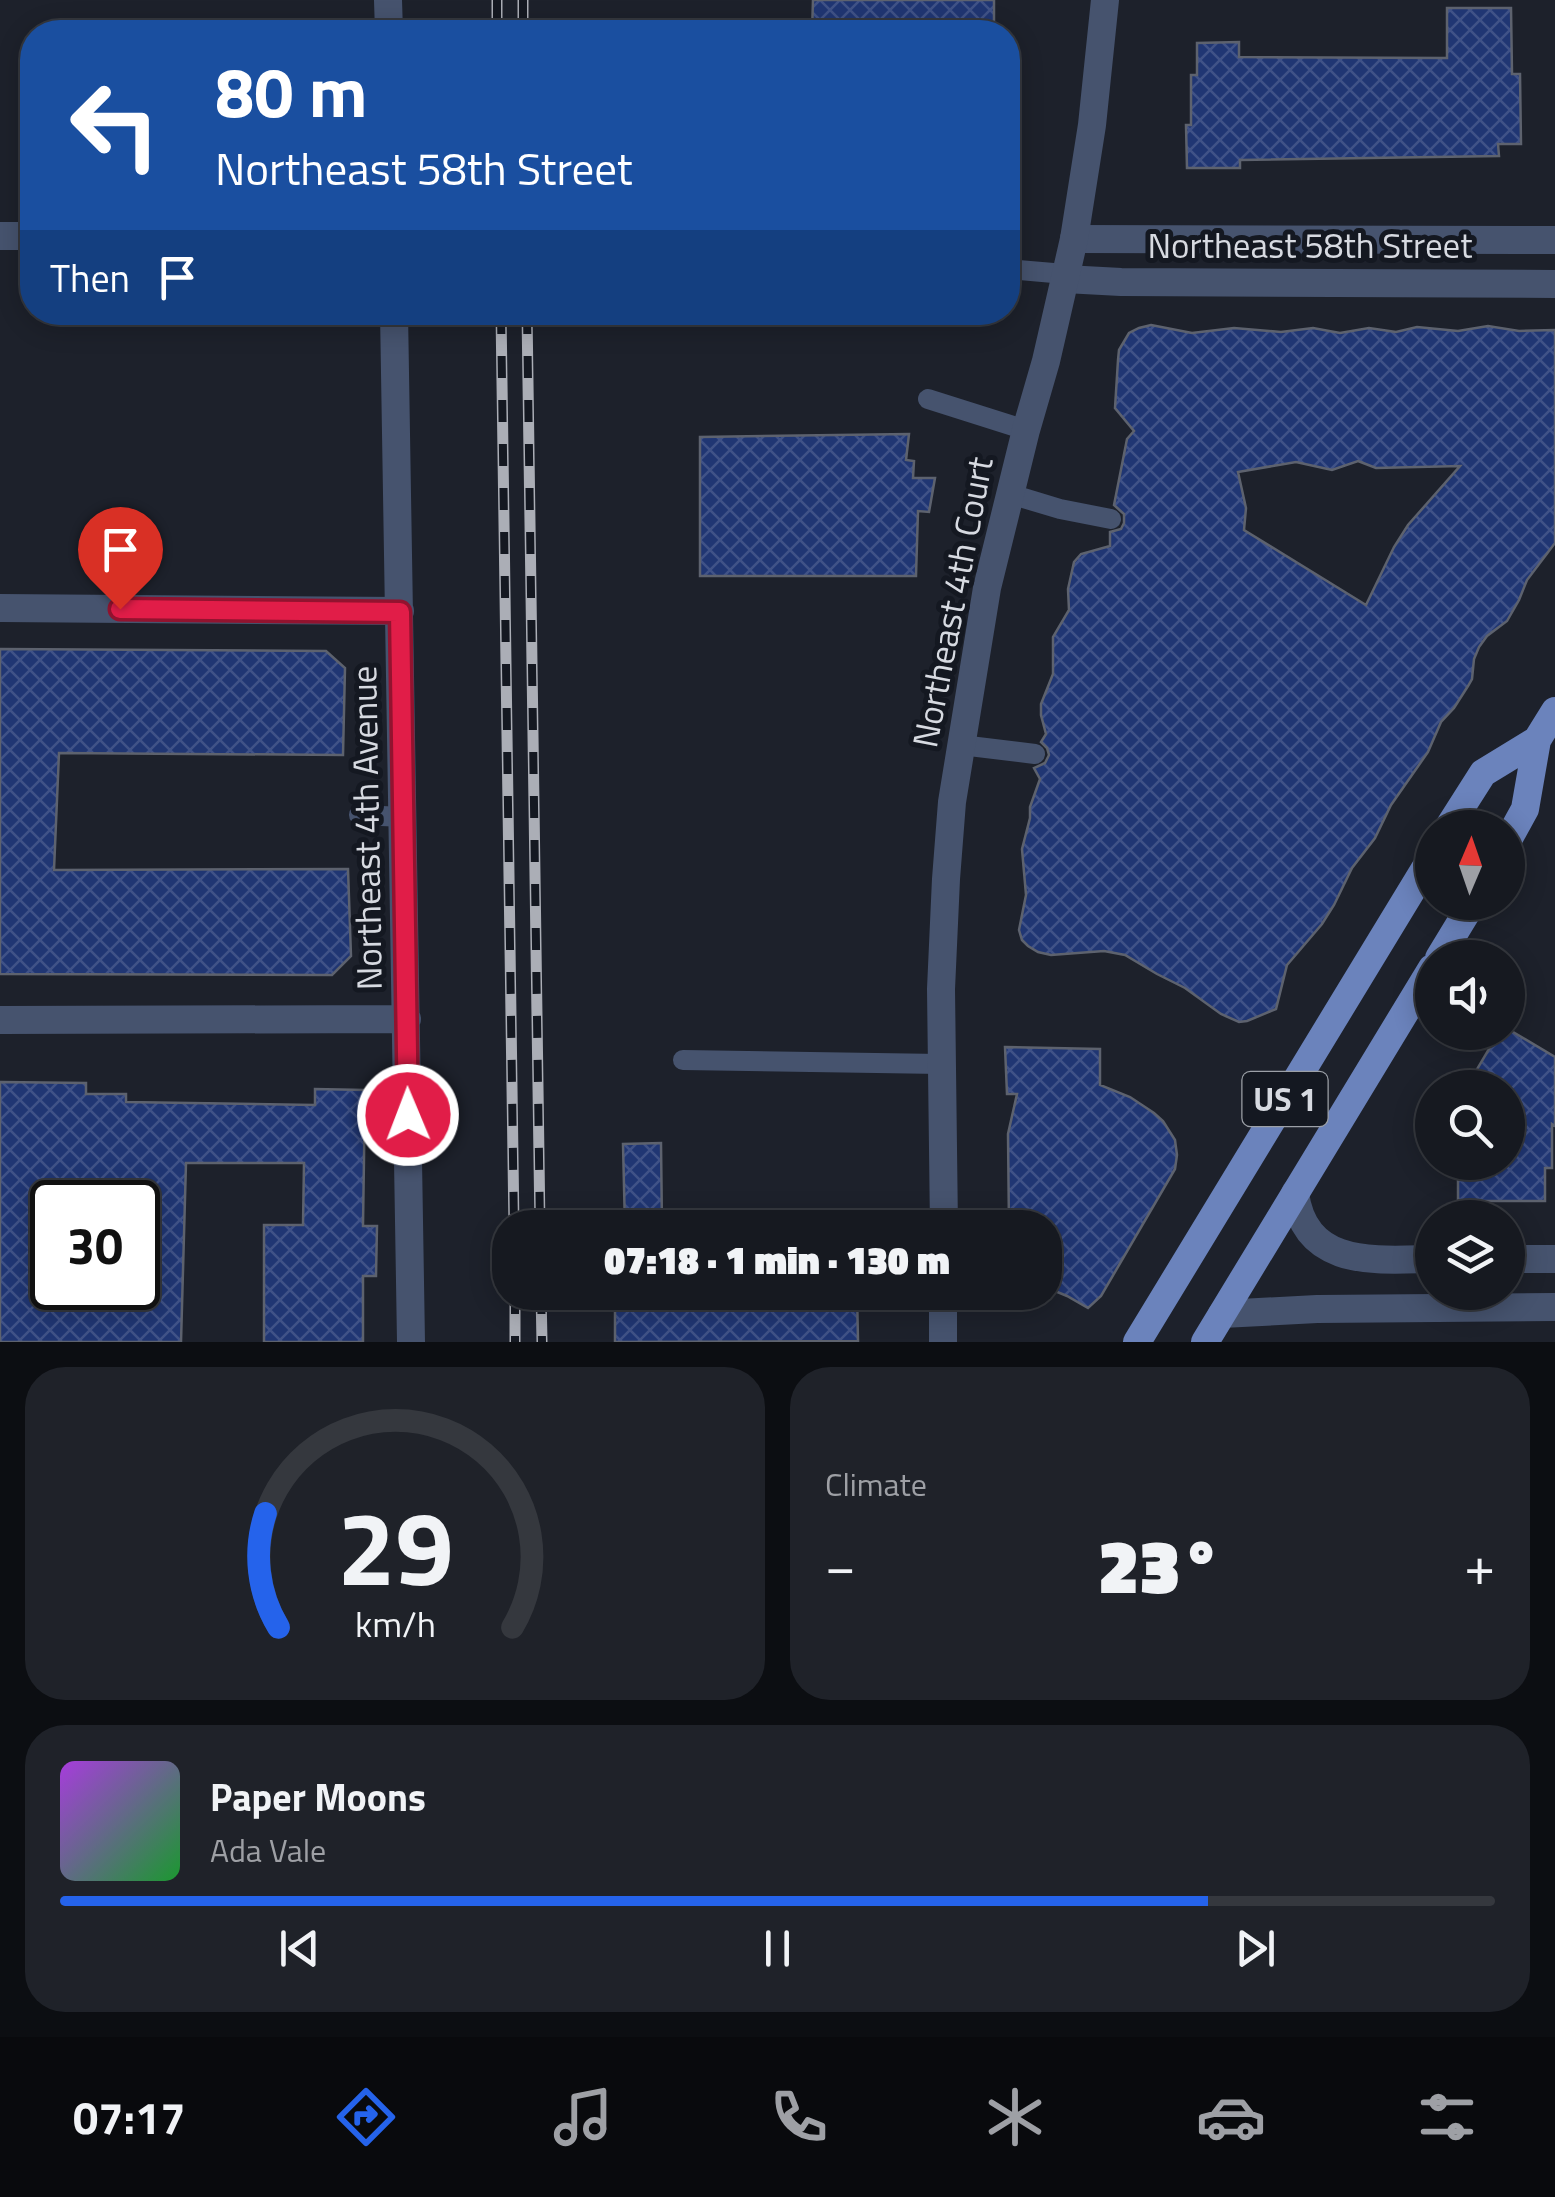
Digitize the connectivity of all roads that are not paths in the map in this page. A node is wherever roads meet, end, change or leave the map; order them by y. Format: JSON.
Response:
{"nodes":[{"id":1,"x":1106,"y":0,"type":"edge"},
{"id":2,"x":1074,"y":239,"type":"junction"},
{"id":3,"x":1555,"y":240,"type":"edge"},
{"id":4,"x":1020,"y":270,"type":"edge"},
{"id":5,"x":1065,"y":276,"type":"junction"},
{"id":6,"x":1555,"y":284,"type":"edge"},
{"id":7,"x":394,"y":325,"type":"edge"},
{"id":8,"x":928,"y":399,"type":"dead end"},
{"id":9,"x":1026,"y":430,"type":"junction"},
{"id":10,"x":1010,"y":494,"type":"junction"},
{"id":11,"x":1111,"y":519,"type":"dead end"},
{"id":12,"x":0,"y":608,"type":"edge"},
{"id":13,"x":400,"y":612,"type":"junction"},
{"id":14,"x":1555,"y":711,"type":"edge"},
{"id":15,"x":1546,"y":740,"type":"edge"},
{"id":16,"x":961,"y":744,"type":"junction"},
{"id":17,"x":1035,"y":754,"type":"dead end"},
{"id":18,"x":1459,"y":810,"type":"edge"},
{"id":19,"x":1524,"y":810,"type":"edge"},
{"id":20,"x":359,"y":815,"type":"dead end"},
{"id":21,"x":404,"y":816,"type":"junction"},
{"id":22,"x":1415,"y":885,"type":"edge"},
{"id":23,"x":1415,"y":996,"type":"edge"},
{"id":24,"x":407,"y":1019,"type":"junction"},
{"id":25,"x":0,"y":1020,"type":"edge"},
{"id":26,"x":682,"y":1060,"type":"dead end"},
{"id":27,"x":941,"y":1064,"type":"junction"},
{"id":28,"x":1295,"y":1193,"type":"junction"},
{"id":29,"x":944,"y":1210,"type":"edge"},
{"id":30,"x":1415,"y":1259,"type":"edge"},
{"id":31,"x":1525,"y":1259,"type":"edge"},
{"id":32,"x":1555,"y":1259,"type":"edge"},
{"id":33,"x":1415,"y":1307,"type":"edge"},
{"id":34,"x":1525,"y":1307,"type":"edge"},
{"id":35,"x":1555,"y":1307,"type":"edge"},
{"id":36,"x":943,"y":1310,"type":"edge"},
{"id":37,"x":1222,"y":1314,"type":"junction"},
{"id":38,"x":411,"y":1342,"type":"edge"},
{"id":39,"x":943,"y":1342,"type":"edge"},
{"id":40,"x":1138,"y":1342,"type":"edge"},
{"id":41,"x":1205,"y":1342,"type":"edge"}],
"edges":[{"from":1,"to":2,"type":"street","name":"Northeast 4th Court"},
{"from":2,"to":3,"type":"street","name":"Northeast 58th Street"},
{"from":2,"to":5,"type":"street","name":"Northeast 4th Court"},
{"from":4,"to":5,"type":"lane"},
{"from":5,"to":6,"type":"street","name":"Northeast 58th Street"},
{"from":5,"to":9,"type":"street","name":"Northeast 4th Court"},
{"from":7,"to":13,"type":"street","name":"Northeast 4th Avenue"},
{"from":8,"to":9,"type":"lane"},
{"from":9,"to":10,"type":"street","name":"Northeast 4th Court"},
{"from":10,"to":11,"type":"lane"},
{"from":10,"to":16,"type":"street","name":"Northeast 4th Court"},
{"from":12,"to":13,"type":"street"},
{"from":13,"to":21,"type":"street","name":"Northeast 4th Avenue"},
{"from":14,"to":15,"type":"main road"},
{"from":15,"to":18,"type":"main road"},
{"from":15,"to":19,"type":"main road"},
{"from":16,"to":17,"type":"lane"},
{"from":16,"to":27,"type":"street","name":"Northeast 4th Court"},
{"from":20,"to":21,"type":"lane"},
{"from":21,"to":24,"type":"street","name":"Northeast 4th Avenue"},
{"from":22,"to":40,"type":"main road","number":"US 1"},
{"from":23,"to":28,"type":"main road","number":"US 1"},
{"from":24,"to":25,"type":"street"},
{"from":24,"to":38,"type":"street","name":"Northeast 4th Avenue"},
{"from":26,"to":27,"type":"lane"},
{"from":27,"to":29,"type":"street","name":"Northeast 4th Court"},
{"from":28,"to":30,"type":"street"},
{"from":28,"to":37,"type":"main road","number":"US 1"},
{"from":31,"to":32,"type":"street"},
{"from":33,"to":37,"type":"street"},
{"from":34,"to":35,"type":"street"},
{"from":36,"to":39,"type":"street"},
{"from":37,"to":41,"type":"main road","number":"US 1"}]}
